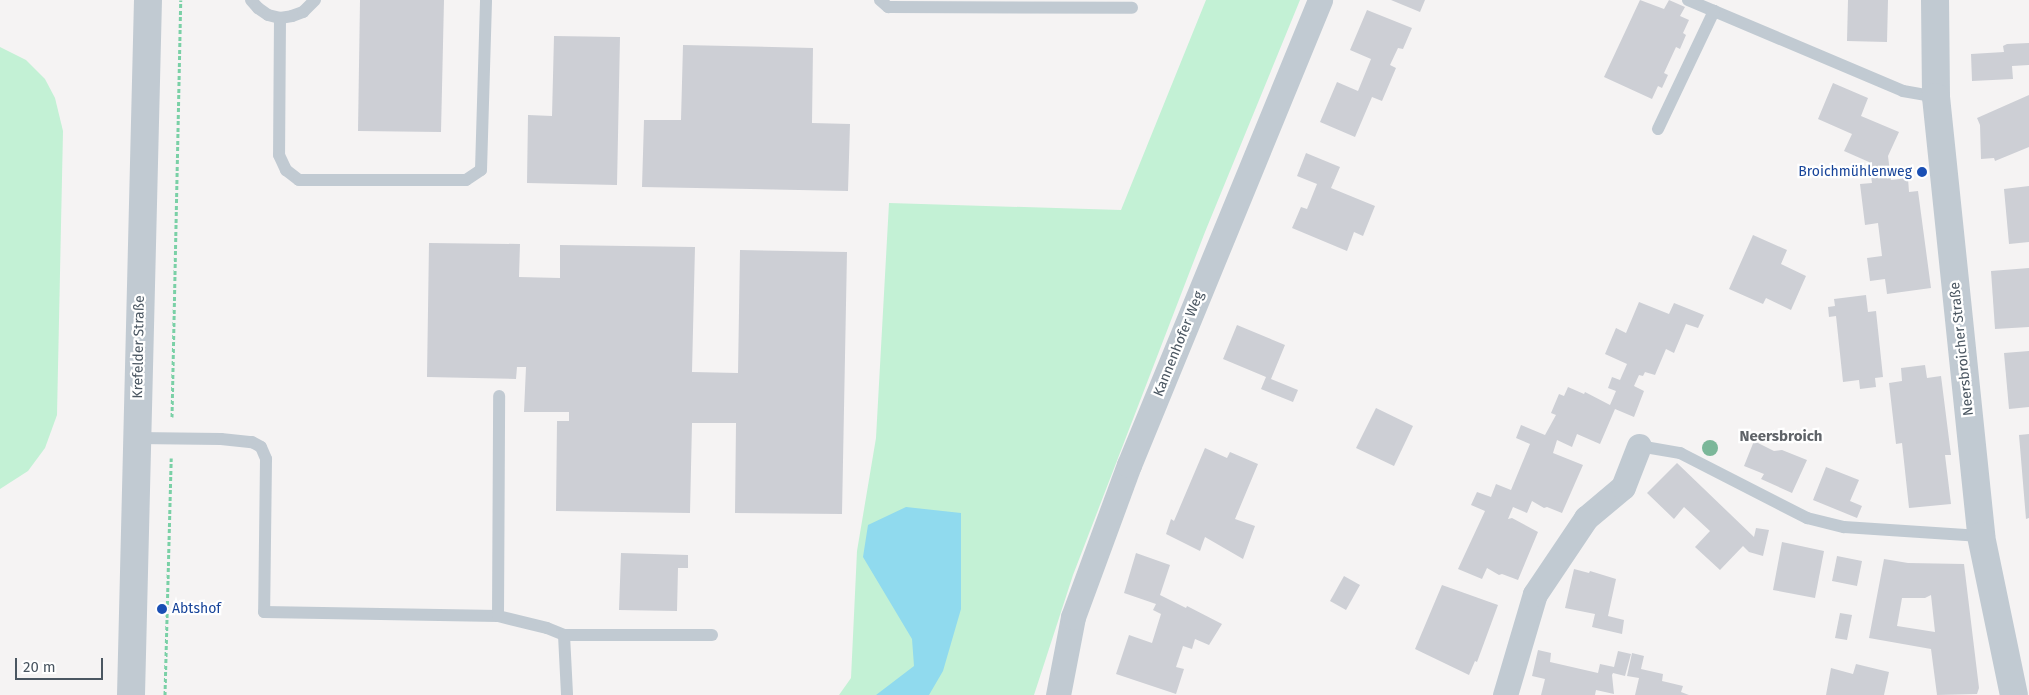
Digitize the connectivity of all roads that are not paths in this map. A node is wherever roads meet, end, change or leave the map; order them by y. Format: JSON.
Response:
{"nodes":[{"id":1,"x":148,"y":0,"type":"edge"},
{"id":2,"x":251,"y":0,"type":"edge"},
{"id":3,"x":315,"y":0,"type":"edge"},
{"id":4,"x":486,"y":0,"type":"edge"},
{"id":5,"x":880,"y":0,"type":"edge"},
{"id":6,"x":1320,"y":0,"type":"edge"},
{"id":7,"x":1688,"y":0,"type":"edge"},
{"id":8,"x":1935,"y":0,"type":"edge"},
{"id":9,"x":1132,"y":8,"type":"dead end"},
{"id":10,"x":1714,"y":11,"type":"junction"},
{"id":11,"x":280,"y":18,"type":"junction"},
{"id":12,"x":1936,"y":96,"type":"junction"},
{"id":13,"x":1658,"y":129,"type":"dead end"},
{"id":14,"x":499,"y":396,"type":"dead end"},
{"id":15,"x":137,"y":438,"type":"junction"},
{"id":16,"x":1639,"y":446,"type":"joint"},
{"id":17,"x":1981,"y":536,"type":"junction"},
{"id":18,"x":498,"y":616,"type":"junction"},
{"id":19,"x":564,"y":635,"type":"junction"},
{"id":20,"x":712,"y":635,"type":"dead end"},
{"id":21,"x":2029,"y":694,"type":"edge"},
{"id":22,"x":131,"y":695,"type":"edge"},
{"id":23,"x":566,"y":695,"type":"edge"},
{"id":24,"x":1058,"y":695,"type":"edge"},
{"id":25,"x":1505,"y":695,"type":"edge"},
{"id":26,"x":2014,"y":695,"type":"edge"},
{"id":27,"x":2024,"y":695,"type":"edge"}],
"edges":[{"from":1,"to":15,"type":"street","name":"Krefelder Straße"},
{"from":2,"to":11,"type":"lane"},
{"from":3,"to":11,"type":"lane"},
{"from":4,"to":11,"type":"lane"},
{"from":5,"to":9,"type":"lane"},
{"from":6,"to":24,"type":"street","name":"Kannenhofer Weg"},
{"from":7,"to":10,"type":"lane"},
{"from":8,"to":12,"type":"street","name":"Neersbroicher Straße"},
{"from":10,"to":12,"type":"lane"},
{"from":10,"to":13,"type":"lane"},
{"from":12,"to":17,"type":"street","name":"Neersbroicher Straße"},
{"from":14,"to":18,"type":"lane"},
{"from":15,"to":18,"type":"lane"},
{"from":15,"to":22,"type":"street","name":"Krefelder Straße"},
{"from":16,"to":17,"type":"lane"},
{"from":16,"to":25,"type":"street"},
{"from":17,"to":26,"type":"street","name":"Neersbroicher Straße"},
{"from":18,"to":19,"type":"lane"},
{"from":19,"to":20,"type":"lane"},
{"from":19,"to":23,"type":"lane"},
{"from":21,"to":27,"type":"street"}]}
